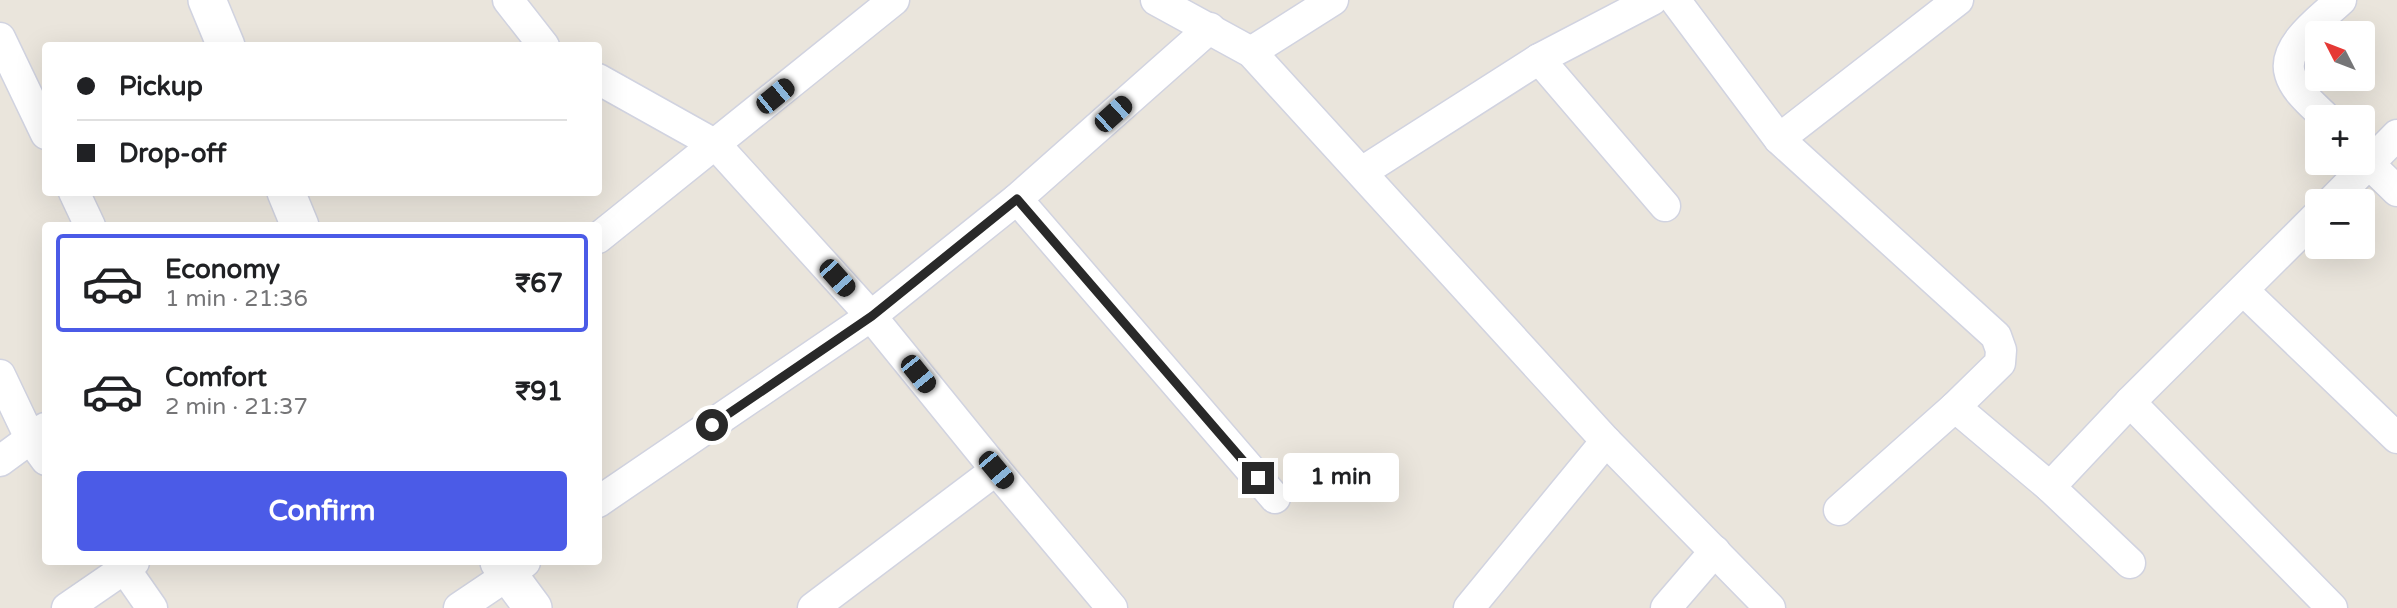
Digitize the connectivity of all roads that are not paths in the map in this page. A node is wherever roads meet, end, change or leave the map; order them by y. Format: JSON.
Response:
{"nodes":[{"id":1,"x":207,"y":0,"type":"edge"},
{"id":2,"x":508,"y":0,"type":"edge"},
{"id":3,"x":894,"y":0,"type":"edge"},
{"id":4,"x":1156,"y":0,"type":"edge"},
{"id":5,"x":1333,"y":0,"type":"edge"},
{"id":6,"x":1652,"y":0,"type":"edge"},
{"id":7,"x":1675,"y":0,"type":"edge"},
{"id":8,"x":1958,"y":0,"type":"edge"},
{"id":9,"x":2342,"y":0,"type":"edge"},
{"id":10,"x":1210,"y":28,"type":"junction"},
{"id":11,"x":0,"y":38,"type":"edge"},
{"id":12,"x":224,"y":42,"type":"edge"},
{"id":13,"x":541,"y":42,"type":"edge"},
{"id":14,"x":1251,"y":52,"type":"junction"},
{"id":15,"x":1539,"y":59,"type":"junction"},
{"id":16,"x":602,"y":81,"type":"edge"},
{"id":17,"x":2313,"y":105,"type":"edge"},
{"id":18,"x":42,"y":126,"type":"edge"},
{"id":19,"x":2397,"y":135,"type":"edge"},
{"id":20,"x":1780,"y":139,"type":"junction"},
{"id":21,"x":716,"y":145,"type":"junction"},
{"id":22,"x":2375,"y":153,"type":"edge"},
{"id":23,"x":2375,"y":169,"type":"edge"},
{"id":24,"x":1362,"y":173,"type":"junction"},
{"id":25,"x":2354,"y":175,"type":"edge"},
{"id":26,"x":2342,"y":189,"type":"edge"},
{"id":27,"x":2397,"y":191,"type":"edge"},
{"id":28,"x":76,"y":196,"type":"edge"},
{"id":29,"x":288,"y":196,"type":"edge"},
{"id":30,"x":1017,"y":199,"type":"junction"},
{"id":31,"x":1665,"y":206,"type":"dead end"},
{"id":32,"x":88,"y":222,"type":"edge"},
{"id":33,"x":298,"y":222,"type":"edge"},
{"id":34,"x":2305,"y":228,"type":"edge"},
{"id":35,"x":602,"y":235,"type":"edge"},
{"id":36,"x":2244,"y":291,"type":"junction"},
{"id":37,"x":872,"y":316,"type":"junction"},
{"id":38,"x":0,"y":375,"type":"edge"},
{"id":39,"x":2130,"y":402,"type":"junction"},
{"id":40,"x":1955,"y":407,"type":"junction"},
{"id":41,"x":2397,"y":438,"type":"edge"},
{"id":42,"x":1606,"y":441,"type":"junction"},
{"id":43,"x":40,"y":442,"type":"edge"},
{"id":44,"x":0,"y":461,"type":"edge"},
{"id":45,"x":996,"y":470,"type":"junction"},
{"id":46,"x":2050,"y":487,"type":"junction"},
{"id":47,"x":1275,"y":498,"type":"dead end"},
{"id":48,"x":602,"y":499,"type":"edge"},
{"id":49,"x":1839,"y":510,"type":"dead end"},
{"id":50,"x":1715,"y":551,"type":"junction"},
{"id":51,"x":2130,"y":563,"type":"dead end"},
{"id":52,"x":125,"y":565,"type":"edge"},
{"id":53,"x":127,"y":565,"type":"edge"},
{"id":54,"x":510,"y":566,"type":"edge"},
{"id":55,"x":1101,"y":604,"type":"edge"},
{"id":56,"x":67,"y":608,"type":"edge"},
{"id":57,"x":152,"y":608,"type":"edge"},
{"id":58,"x":459,"y":608,"type":"edge"},
{"id":59,"x":533,"y":608,"type":"edge"},
{"id":60,"x":813,"y":608,"type":"edge"},
{"id":61,"x":1469,"y":608,"type":"edge"},
{"id":62,"x":1666,"y":608,"type":"edge"},
{"id":63,"x":1770,"y":608,"type":"edge"},
{"id":64,"x":2332,"y":608,"type":"edge"}],
"edges":[{"from":1,"to":12,"type":"street"},
{"from":2,"to":13,"type":"street"},
{"from":3,"to":21,"type":"street"},
{"from":4,"to":10,"type":"street"},
{"from":5,"to":14,"type":"street"},
{"from":6,"to":15,"type":"street"},
{"from":7,"to":20,"type":"street"},
{"from":8,"to":20,"type":"street"},
{"from":9,"to":17,"type":"street"},
{"from":10,"to":14,"type":"street"},
{"from":10,"to":30,"type":"street"},
{"from":11,"to":18,"type":"street"},
{"from":14,"to":24,"type":"street"},
{"from":15,"to":24,"type":"street"},
{"from":15,"to":31,"type":"street"},
{"from":16,"to":21,"type":"street"},
{"from":19,"to":22,"type":"street"},
{"from":20,"to":40,"type":"street"},
{"from":21,"to":35,"type":"street"},
{"from":21,"to":37,"type":"street"},
{"from":23,"to":27,"type":"street"},
{"from":24,"to":42,"type":"street"},
{"from":25,"to":26,"type":"street"},
{"from":28,"to":32,"type":"street"},
{"from":29,"to":33,"type":"street"},
{"from":30,"to":37,"type":"street"},
{"from":30,"to":47,"type":"street"},
{"from":34,"to":36,"type":"street"},
{"from":36,"to":39,"type":"street"},
{"from":36,"to":41,"type":"street"},
{"from":37,"to":45,"type":"street"},
{"from":37,"to":48,"type":"street"},
{"from":38,"to":43,"type":"street"},
{"from":39,"to":46,"type":"street"},
{"from":39,"to":64,"type":"street"},
{"from":40,"to":46,"type":"street"},
{"from":40,"to":49,"type":"street"},
{"from":42,"to":50,"type":"street"},
{"from":42,"to":61,"type":"street"},
{"from":43,"to":44,"type":"street"},
{"from":45,"to":55,"type":"street"},
{"from":45,"to":60,"type":"street"},
{"from":46,"to":51,"type":"street"},
{"from":50,"to":62,"type":"street"},
{"from":50,"to":63,"type":"street"},
{"from":52,"to":56,"type":"street"},
{"from":53,"to":57,"type":"street"},
{"from":54,"to":58,"type":"street"},
{"from":54,"to":59,"type":"street"}]}
